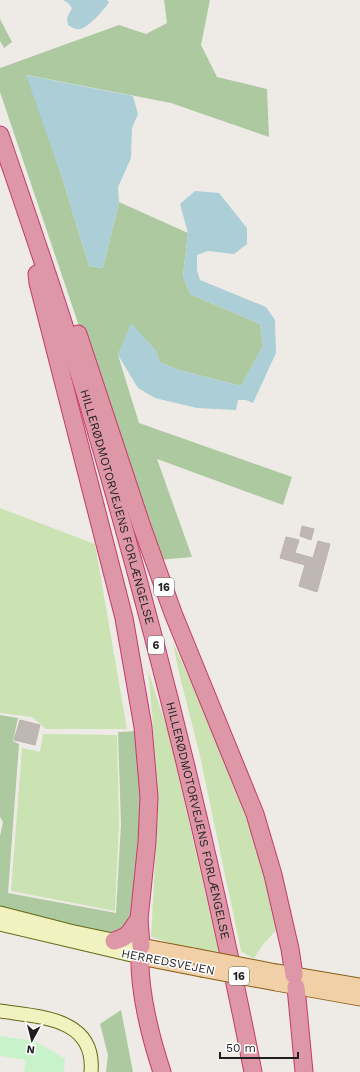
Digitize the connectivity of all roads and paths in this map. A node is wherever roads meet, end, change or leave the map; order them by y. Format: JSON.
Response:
{"nodes":[{"id":1,"x":0,"y":135,"type":"edge"},
{"id":2,"x":23,"y":204,"type":"junction"},
{"id":3,"x":31,"y":226,"type":"junction"},
{"id":4,"x":0,"y":913,"type":"edge"},
{"id":5,"x":139,"y":920,"type":"junction"},
{"id":6,"x":0,"y":924,"type":"edge"},
{"id":7,"x":114,"y":941,"type":"junction"},
{"id":8,"x":141,"y":951,"type":"junction"},
{"id":9,"x":295,"y":981,"type":"junction"},
{"id":10,"x":360,"y":986,"type":"edge"},
{"id":11,"x":360,"y":998,"type":"edge"},
{"id":12,"x":0,"y":1011,"type":"edge"},
{"id":13,"x":91,"y":1072,"type":"edge"},
{"id":14,"x":162,"y":1072,"type":"edge"},
{"id":15,"x":253,"y":1072,"type":"edge"},
{"id":16,"x":304,"y":1072,"type":"edge"}],
"edges":[{"from":1,"to":2,"type":"highway","name":"HILLERØDMOTORVEJENS FORLÆNGELSE","number":"6"},
{"from":2,"to":3,"type":"highway","name":"HILLERØDMOTORVEJENS FORLÆNGELSE","number":"6"},
{"from":2,"to":9,"type":"highway","number":"16"},
{"from":3,"to":5,"type":"highway"},
{"from":3,"to":15,"type":"highway","name":"HILLERØDMOTORVEJENS FORLÆNGELSE","number":"6"},
{"from":4,"to":7,"type":"street","name":"HERREDSVEJEN"},
{"from":5,"to":7,"type":"highway"},
{"from":5,"to":8,"type":"highway"},
{"from":6,"to":8,"type":"street","name":"HERREDSVEJEN"},
{"from":7,"to":8,"type":"street","name":"HERREDSVEJEN"},
{"from":8,"to":9,"type":"main road","name":"HERREDSVEJEN","number":"16","bridge":true},
{"from":8,"to":14,"type":"highway"},
{"from":9,"to":10,"type":"main road","name":"HERREDSVEJEN","number":"16"},
{"from":9,"to":11,"type":"main road","name":"HERREDSVEJEN","number":"16"},
{"from":9,"to":16,"type":"highway"},
{"from":12,"to":13,"type":"street"}]}
